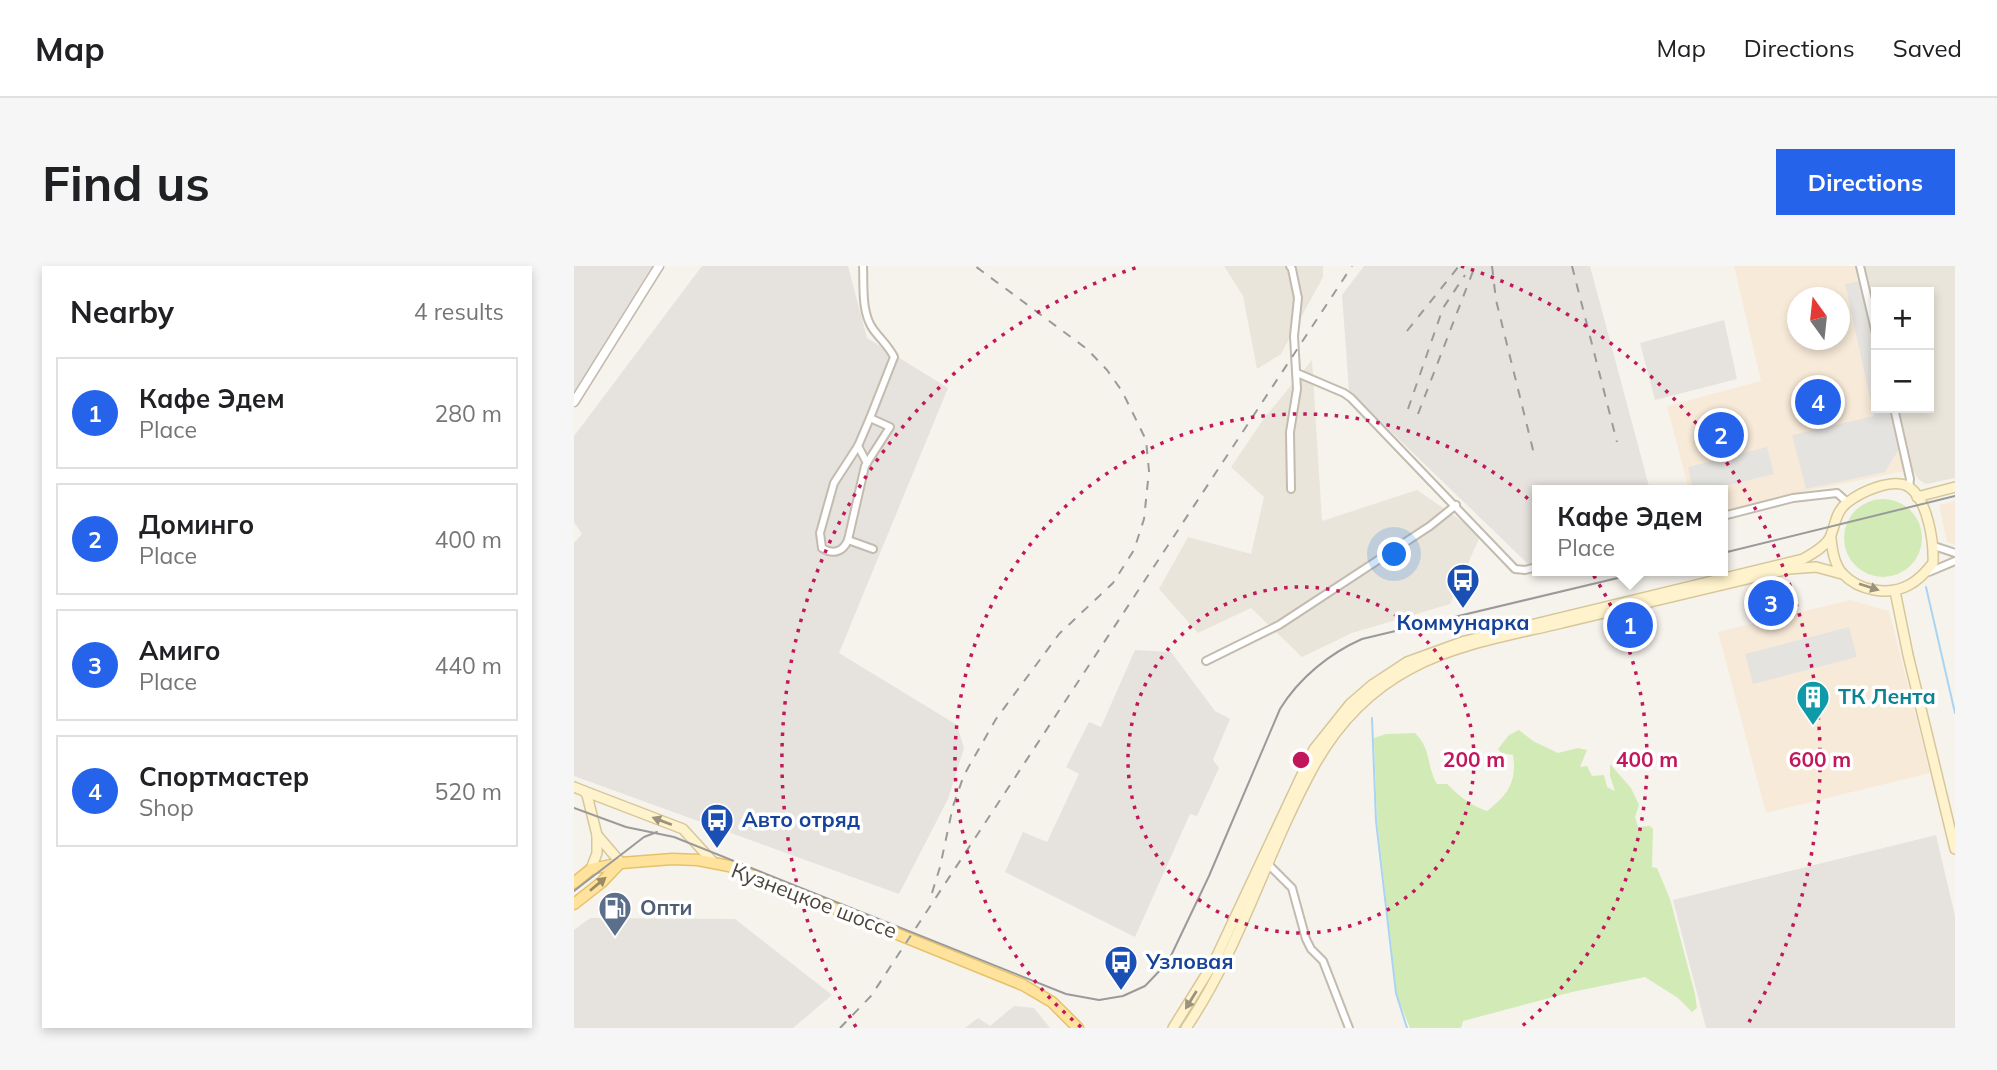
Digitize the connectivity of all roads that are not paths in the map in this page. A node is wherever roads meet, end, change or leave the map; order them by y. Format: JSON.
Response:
{"nodes":[{"id":1,"x":659,"y":266,"type":"edge"},
{"id":2,"x":863,"y":266,"type":"edge"},
{"id":3,"x":1290,"y":266,"type":"edge"},
{"id":4,"x":1860,"y":266,"type":"edge"},
{"id":5,"x":1871,"y":313,"type":"edge"},
{"id":6,"x":1297,"y":373,"type":"junction"},
{"id":7,"x":574,"y":402,"type":"edge"},
{"id":8,"x":1895,"y":413,"type":"edge"},
{"id":9,"x":870,"y":418,"type":"junction"},
{"id":10,"x":858,"y":446,"type":"junction"},
{"id":11,"x":867,"y":463,"type":"junction"},
{"id":12,"x":1909,"y":487,"type":"junction"},
{"id":13,"x":1955,"y":487,"type":"edge"},
{"id":14,"x":1292,"y":489,"type":"dead end"},
{"id":15,"x":1917,"y":497,"type":"junction"},
{"id":16,"x":1847,"y":502,"type":"junction"},
{"id":17,"x":1456,"y":505,"type":"junction"},
{"id":18,"x":1728,"y":515,"type":"edge"},
{"id":19,"x":1831,"y":538,"type":"junction"},
{"id":20,"x":848,"y":540,"type":"junction"},
{"id":21,"x":1934,"y":546,"type":"junction"},
{"id":22,"x":873,"y":548,"type":"dead end"},
{"id":23,"x":1955,"y":553,"type":"edge"},
{"id":24,"x":1955,"y":561,"type":"edge"},
{"id":25,"x":1532,"y":568,"type":"edge"},
{"id":26,"x":1842,"y":574,"type":"junction"},
{"id":27,"x":1921,"y":577,"type":"junction"},
{"id":28,"x":1895,"y":591,"type":"junction"},
{"id":29,"x":1206,"y":661,"type":"dead end"},
{"id":30,"x":574,"y":787,"type":"edge"},
{"id":31,"x":584,"y":791,"type":"junction"},
{"id":32,"x":597,"y":835,"type":"junction"},
{"id":33,"x":1955,"y":849,"type":"edge"},
{"id":34,"x":621,"y":863,"type":"junction"},
{"id":35,"x":714,"y":863,"type":"junction"},
{"id":36,"x":1269,"y":865,"type":"junction"},
{"id":37,"x":591,"y":869,"type":"junction"},
{"id":38,"x":574,"y":883,"type":"edge"},
{"id":39,"x":574,"y":904,"type":"edge"},
{"id":40,"x":1078,"y":1028,"type":"edge"},
{"id":41,"x":1173,"y":1028,"type":"edge"},
{"id":42,"x":1186,"y":1028,"type":"edge"},
{"id":43,"x":1349,"y":1028,"type":"edge"}],
"edges":[{"from":1,"to":7,"type":"street"},
{"from":2,"to":9,"type":"street"},
{"from":3,"to":6,"type":"street"},
{"from":4,"to":5,"type":"street"},
{"from":6,"to":14,"type":"street"},
{"from":6,"to":17,"type":"street"},
{"from":8,"to":12,"type":"street"},
{"from":9,"to":10,"type":"street"},
{"from":9,"to":11,"type":"street"},
{"from":10,"to":11,"type":"street"},
{"from":10,"to":20,"type":"street"},
{"from":11,"to":20,"type":"street"},
{"from":12,"to":15,"type":"main road"},
{"from":12,"to":16,"type":"main road"},
{"from":13,"to":15,"type":"main road"},
{"from":15,"to":21,"type":"main road"},
{"from":16,"to":18,"type":"street"},
{"from":16,"to":19,"type":"main road"},
{"from":17,"to":25,"type":"street"},
{"from":17,"to":29,"type":"street"},
{"from":19,"to":26,"type":"main road"},
{"from":19,"to":41,"type":"main road","one_way":true},
{"from":20,"to":22,"type":"street"},
{"from":21,"to":23,"type":"street"},
{"from":21,"to":27,"type":"main road"},
{"from":24,"to":27,"type":"street"},
{"from":26,"to":28,"type":"main road","one_way":true},
{"from":26,"to":36,"type":"main road"},
{"from":27,"to":28,"type":"main road"},
{"from":28,"to":33,"type":"main road"},
{"from":30,"to":31,"type":"main road"},
{"from":31,"to":32,"type":"main road"},
{"from":35,"to":31,"type":"main road","one_way":true},
{"from":32,"to":34,"type":"main road"},
{"from":32,"to":37,"type":"main road"},
{"from":34,"to":35,"type":"main road","name":"Кузнецкое шоссе"},
{"from":34,"to":37,"type":"main road","name":"Кузнецкое шоссе"},
{"from":39,"to":34,"type":"main road","one_way":true},
{"from":35,"to":40,"type":"main road","name":"Кузнецкое шоссе"},
{"from":36,"to":42,"type":"main road"},
{"from":36,"to":43,"type":"street"},
{"from":37,"to":38,"type":"main road"}]}
